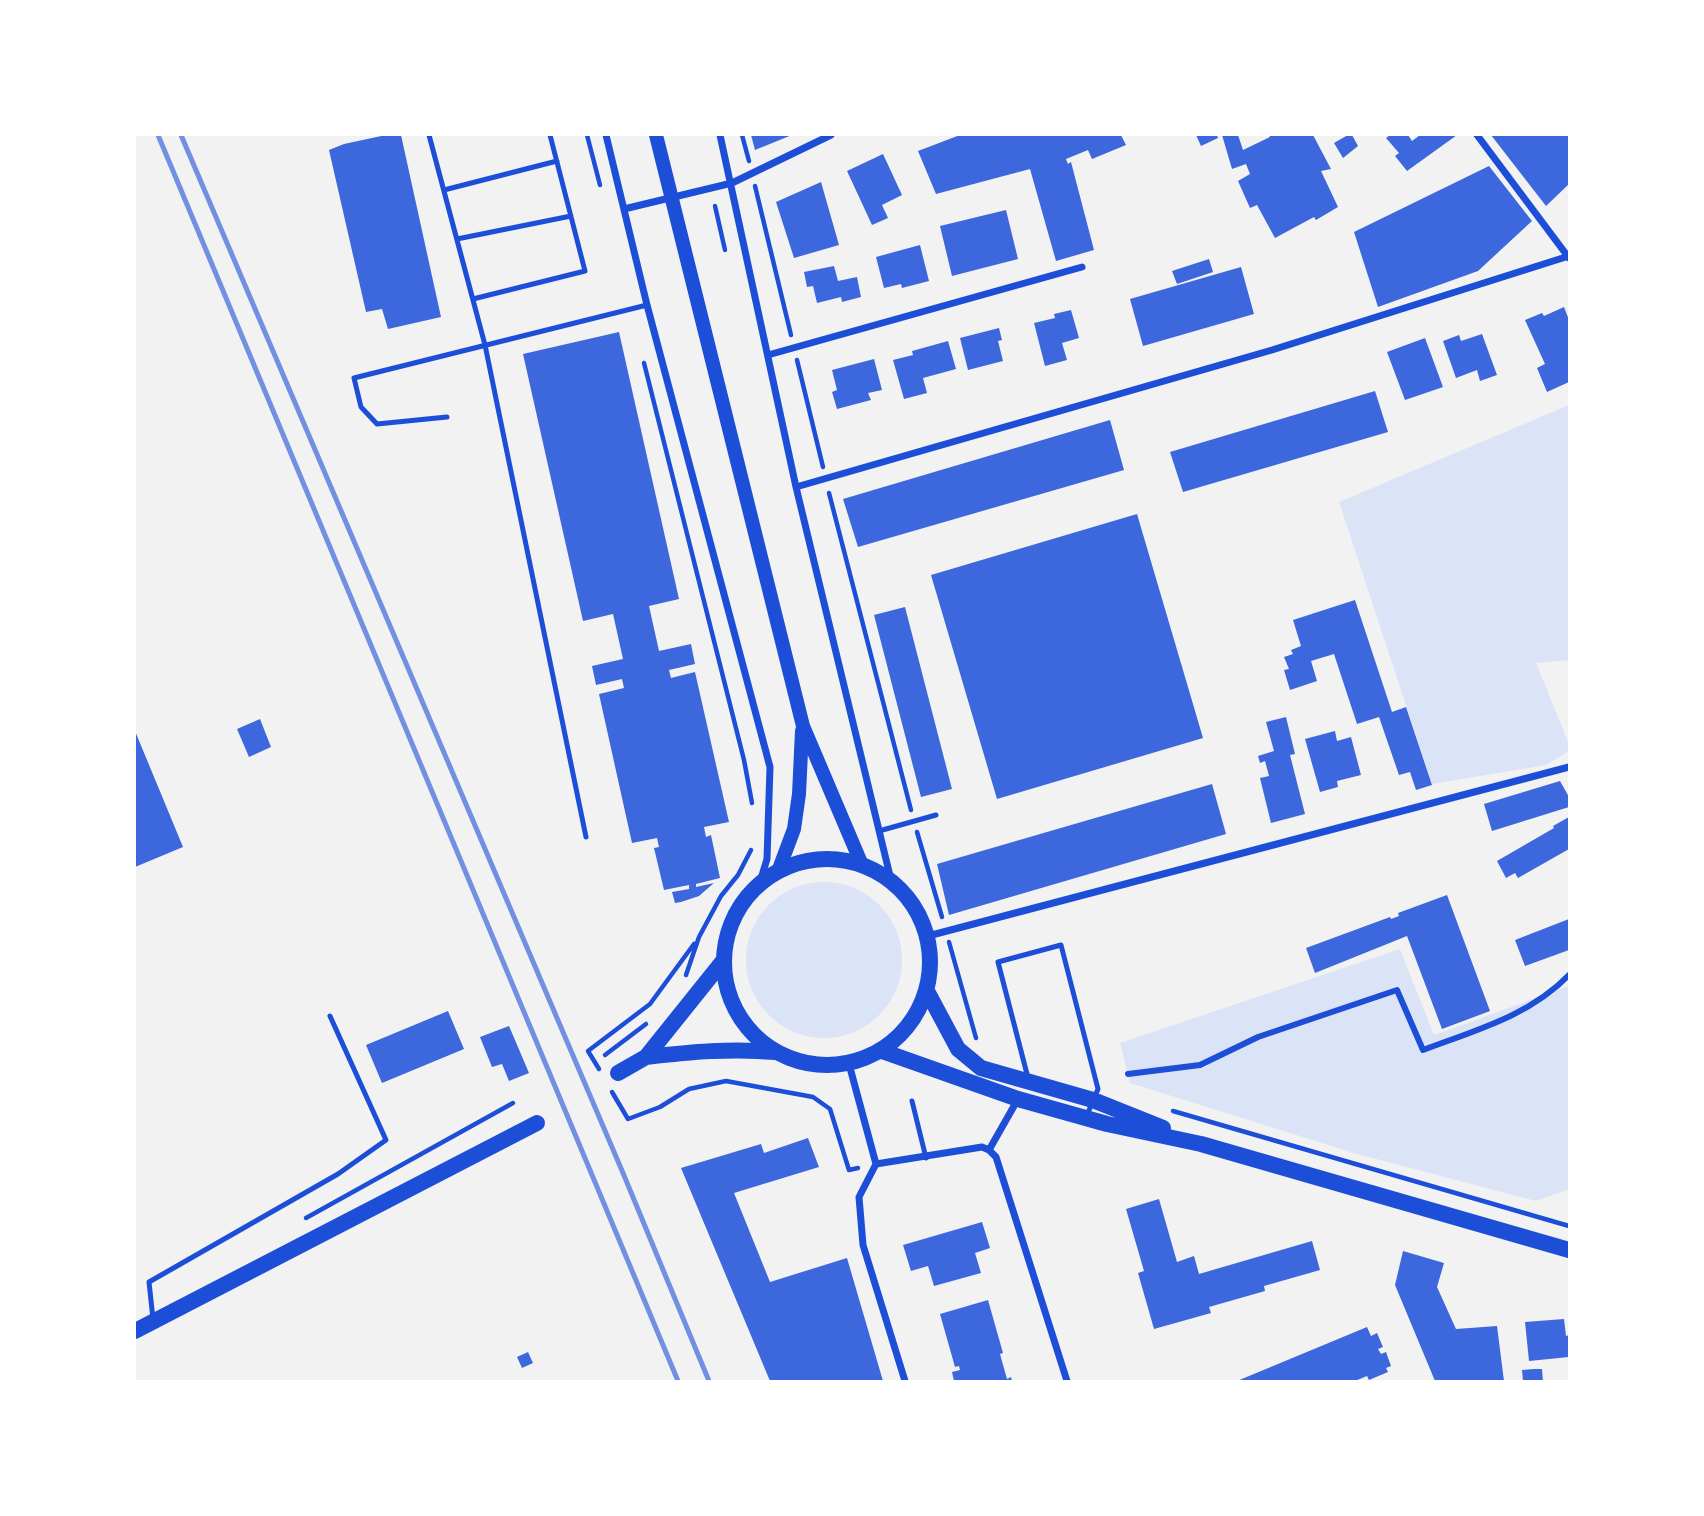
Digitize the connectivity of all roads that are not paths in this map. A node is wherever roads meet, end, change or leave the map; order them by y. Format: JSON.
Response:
{"nodes":[{"id":1,"x":429,"y":135,"type":"edge"},
{"id":2,"x":550,"y":135,"type":"edge"},
{"id":3,"x":606,"y":135,"type":"edge"},
{"id":4,"x":656,"y":135,"type":"edge"},
{"id":5,"x":720,"y":135,"type":"edge"},
{"id":6,"x":831,"y":135,"type":"edge"},
{"id":7,"x":1477,"y":135,"type":"edge"},
{"id":8,"x":557,"y":161,"type":"junction"},
{"id":9,"x":732,"y":183,"type":"junction"},
{"id":10,"x":444,"y":190,"type":"junction"},
{"id":11,"x":671,"y":197,"type":"junction"},
{"id":12,"x":624,"y":209,"type":"junction"},
{"id":13,"x":571,"y":216,"type":"junction"},
{"id":14,"x":457,"y":239,"type":"junction"},
{"id":15,"x":1569,"y":257,"type":"edge"},
{"id":16,"x":1082,"y":267,"type":"dead end"},
{"id":17,"x":473,"y":299,"type":"junction"},
{"id":18,"x":646,"y":304,"type":"junction"},
{"id":19,"x":485,"y":345,"type":"junction"},
{"id":20,"x":768,"y":355,"type":"junction"},
{"id":21,"x":447,"y":417,"type":"dead end"},
{"id":22,"x":796,"y":487,"type":"junction"},
{"id":23,"x":803,"y":726,"type":"junction"},
{"id":24,"x":1569,"y":767,"type":"edge"},
{"id":25,"x":936,"y":815,"type":"dead end"},
{"id":26,"x":879,"y":831,"type":"junction"},
{"id":27,"x":586,"y":837,"type":"dead end"},
{"id":28,"x":862,"y":864,"type":"junction"},
{"id":29,"x":779,"y":869,"type":"junction"},
{"id":30,"x":891,"y":880,"type":"junction"},
{"id":31,"x":760,"y":882,"type":"junction"},
{"id":32,"x":928,"y":936,"type":"junction"},
{"id":33,"x":723,"y":961,"type":"junction"},
{"id":34,"x":1569,"y":975,"type":"edge"},
{"id":35,"x":927,"y":991,"type":"junction"},
{"id":36,"x":330,"y":1016,"type":"dead end"},
{"id":37,"x":882,"y":1051,"type":"junction"},
{"id":38,"x":775,"y":1052,"type":"junction"},
{"id":39,"x":646,"y":1057,"type":"junction"},
{"id":40,"x":849,"y":1064,"type":"junction"},
{"id":41,"x":1128,"y":1074,"type":"dead end"},
{"id":42,"x":613,"y":1079,"type":"road end"},
{"id":43,"x":1028,"y":1081,"type":"junction"},
{"id":44,"x":1018,"y":1099,"type":"junction"},
{"id":45,"x":1093,"y":1100,"type":"junction"},
{"id":46,"x":912,"y":1101,"type":"dead end"},
{"id":47,"x":1086,"y":1118,"type":"junction"},
{"id":48,"x":537,"y":1123,"type":"dead end"},
{"id":49,"x":1201,"y":1144,"type":"junction"},
{"id":50,"x":989,"y":1150,"type":"junction"},
{"id":51,"x":926,"y":1158,"type":"junction"},
{"id":52,"x":876,"y":1164,"type":"junction"},
{"id":53,"x":1569,"y":1250,"type":"edge"},
{"id":54,"x":153,"y":1322,"type":"junction"},
{"id":55,"x":135,"y":1331,"type":"edge"},
{"id":56,"x":905,"y":1381,"type":"edge"},
{"id":57,"x":1067,"y":1381,"type":"edge"}],
"edges":[{"from":1,"to":10,"type":"lane"},
{"from":2,"to":8,"type":"lane"},
{"from":3,"to":12,"type":"street"},
{"from":4,"to":11,"type":"main road"},
{"from":5,"to":9,"type":"street"},
{"from":6,"to":9,"type":"street"},
{"from":7,"to":15,"type":"street"},
{"from":8,"to":10,"type":"lane"},
{"from":8,"to":13,"type":"lane"},
{"from":9,"to":11,"type":"street"},
{"from":9,"to":20,"type":"street"},
{"from":10,"to":14,"type":"lane"},
{"from":11,"to":12,"type":"street"},
{"from":11,"to":23,"type":"main road"},
{"from":12,"to":18,"type":"street"},
{"from":13,"to":14,"type":"lane"},
{"from":13,"to":17,"type":"lane"},
{"from":14,"to":17,"type":"lane"},
{"from":15,"to":22,"type":"street"},
{"from":16,"to":20,"type":"street"},
{"from":17,"to":19,"type":"lane"},
{"from":18,"to":19,"type":"lane"},
{"from":18,"to":31,"type":"street"},
{"from":19,"to":21,"type":"lane"},
{"from":19,"to":27,"type":"lane"},
{"from":20,"to":22,"type":"street"},
{"from":22,"to":26,"type":"street"},
{"from":23,"to":28,"type":"main road"},
{"from":23,"to":29,"type":"main road"},
{"from":24,"to":32,"type":"street"},
{"from":25,"to":26,"type":"lane"},
{"from":26,"to":30,"type":"street"},
{"from":28,"to":29,"type":"main road"},
{"from":28,"to":30,"type":"main road"},
{"from":29,"to":31,"type":"main road"},
{"from":30,"to":32,"type":"main road"},
{"from":31,"to":33,"type":"main road"},
{"from":32,"to":35,"type":"main road"},
{"from":33,"to":38,"type":"main road"},
{"from":33,"to":39,"type":"main road"},
{"from":34,"to":41,"type":"street"},
{"from":35,"to":37,"type":"main road"},
{"from":35,"to":43,"type":"main road"},
{"from":36,"to":54,"type":"lane"},
{"from":37,"to":40,"type":"main road"},
{"from":37,"to":44,"type":"main road"},
{"from":38,"to":39,"type":"main road"},
{"from":38,"to":40,"type":"main road"},
{"from":39,"to":42,"type":"main road"},
{"from":40,"to":52,"type":"street"},
{"from":43,"to":45,"type":"main road"},
{"from":43,"to":45,"type":"lane"},
{"from":44,"to":47,"type":"main road"},
{"from":44,"to":50,"type":"street"},
{"from":45,"to":47,"type":"lane"},
{"from":45,"to":49,"type":"main road"},
{"from":46,"to":51,"type":"lane"},
{"from":47,"to":49,"type":"main road"},
{"from":48,"to":54,"type":"main road"},
{"from":49,"to":53,"type":"main road"},
{"from":50,"to":51,"type":"street"},
{"from":50,"to":57,"type":"street"},
{"from":51,"to":52,"type":"street"},
{"from":52,"to":56,"type":"street"},
{"from":54,"to":55,"type":"main road"}]}
